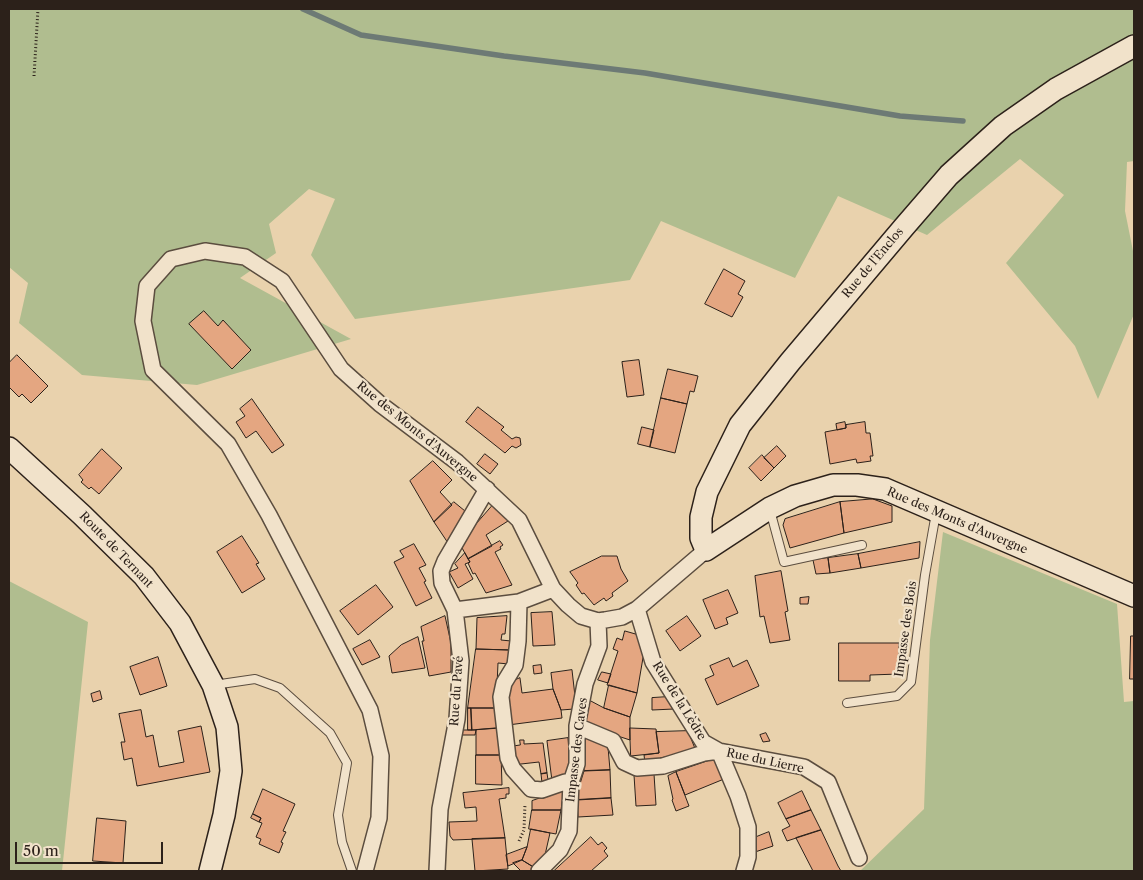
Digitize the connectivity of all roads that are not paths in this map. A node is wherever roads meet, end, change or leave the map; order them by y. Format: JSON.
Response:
{"nodes":[{"id":1,"x":1134,"y":46,"type":"edge"},
{"id":2,"x":9,"y":448,"type":"edge"},
{"id":3,"x":487,"y":489,"type":"junction"},
{"id":4,"x":770,"y":508,"type":"junction"},
{"id":5,"x":936,"y":511,"type":"junction"},
{"id":6,"x":862,"y":545,"type":"dead end"},
{"id":7,"x":706,"y":550,"type":"junction"},
{"id":8,"x":553,"y":590,"type":"junction"},
{"id":9,"x":1134,"y":596,"type":"edge"},
{"id":10,"x":519,"y":602,"type":"junction"},
{"id":11,"x":637,"y":609,"type":"junction"},
{"id":12,"x":455,"y":610,"type":"junction"},
{"id":13,"x":598,"y":621,"type":"junction"},
{"id":14,"x":213,"y":685,"type":"junction"},
{"id":15,"x":847,"y":703,"type":"dead end"},
{"id":16,"x":577,"y":726,"type":"junction"},
{"id":17,"x":719,"y":751,"type":"junction"},
{"id":18,"x":571,"y":782,"type":"junction"},
{"id":19,"x":860,"y":858,"type":"dead end"},
{"id":20,"x":210,"y":871,"type":"edge"},
{"id":21,"x":352,"y":871,"type":"edge"},
{"id":22,"x":365,"y":871,"type":"edge"},
{"id":23,"x":437,"y":871,"type":"edge"},
{"id":24,"x":539,"y":871,"type":"edge"},
{"id":25,"x":744,"y":871,"type":"edge"}],
"edges":[{"from":1,"to":7,"type":"street","name":"Rue de l'Enclos"},
{"from":2,"to":14,"type":"street","name":"Route de Ternant"},
{"from":3,"to":8,"type":"street","name":"Rue des Monts d'Auvergne"},
{"from":3,"to":12,"type":"street","name":"Rue du Pavé"},
{"from":3,"to":22,"type":"street","name":"Rue des Monts d'Auvergne"},
{"from":4,"to":5,"type":"street","name":"Rue des Monts d'Auvergne"},
{"from":4,"to":6,"type":"lane"},
{"from":4,"to":7,"type":"street","name":"Rue des Monts d'Auvergne"},
{"from":5,"to":9,"type":"street","name":"Rue des Monts d'Auvergne"},
{"from":5,"to":15,"type":"lane","name":"Impasse des Bois"},
{"from":7,"to":11,"type":"street","name":"Rue des Monts d'Auvergne"},
{"from":8,"to":10,"type":"street"},
{"from":8,"to":13,"type":"street","name":"Rue des Monts d'Auvergne"},
{"from":10,"to":12,"type":"street"},
{"from":10,"to":18,"type":"street"},
{"from":11,"to":13,"type":"street","name":"Rue des Monts d'Auvergne"},
{"from":11,"to":17,"type":"street","name":"Rue de la Lèdre"},
{"from":12,"to":23,"type":"street","name":"Rue du Pavé"},
{"from":13,"to":16,"type":"street","name":"Impasse des Caves"},
{"from":14,"to":20,"type":"street","name":"Route de Ternant"},
{"from":14,"to":21,"type":"lane"},
{"from":16,"to":17,"type":"street","name":"Rue du Lierre"},
{"from":16,"to":18,"type":"street","name":"Impasse des Caves"},
{"from":17,"to":19,"type":"street","name":"Rue du Lierre"},
{"from":17,"to":25,"type":"street","name":"Rue de la Lèdre"},
{"from":18,"to":24,"type":"street","name":"Impasse des Caves"}]}
